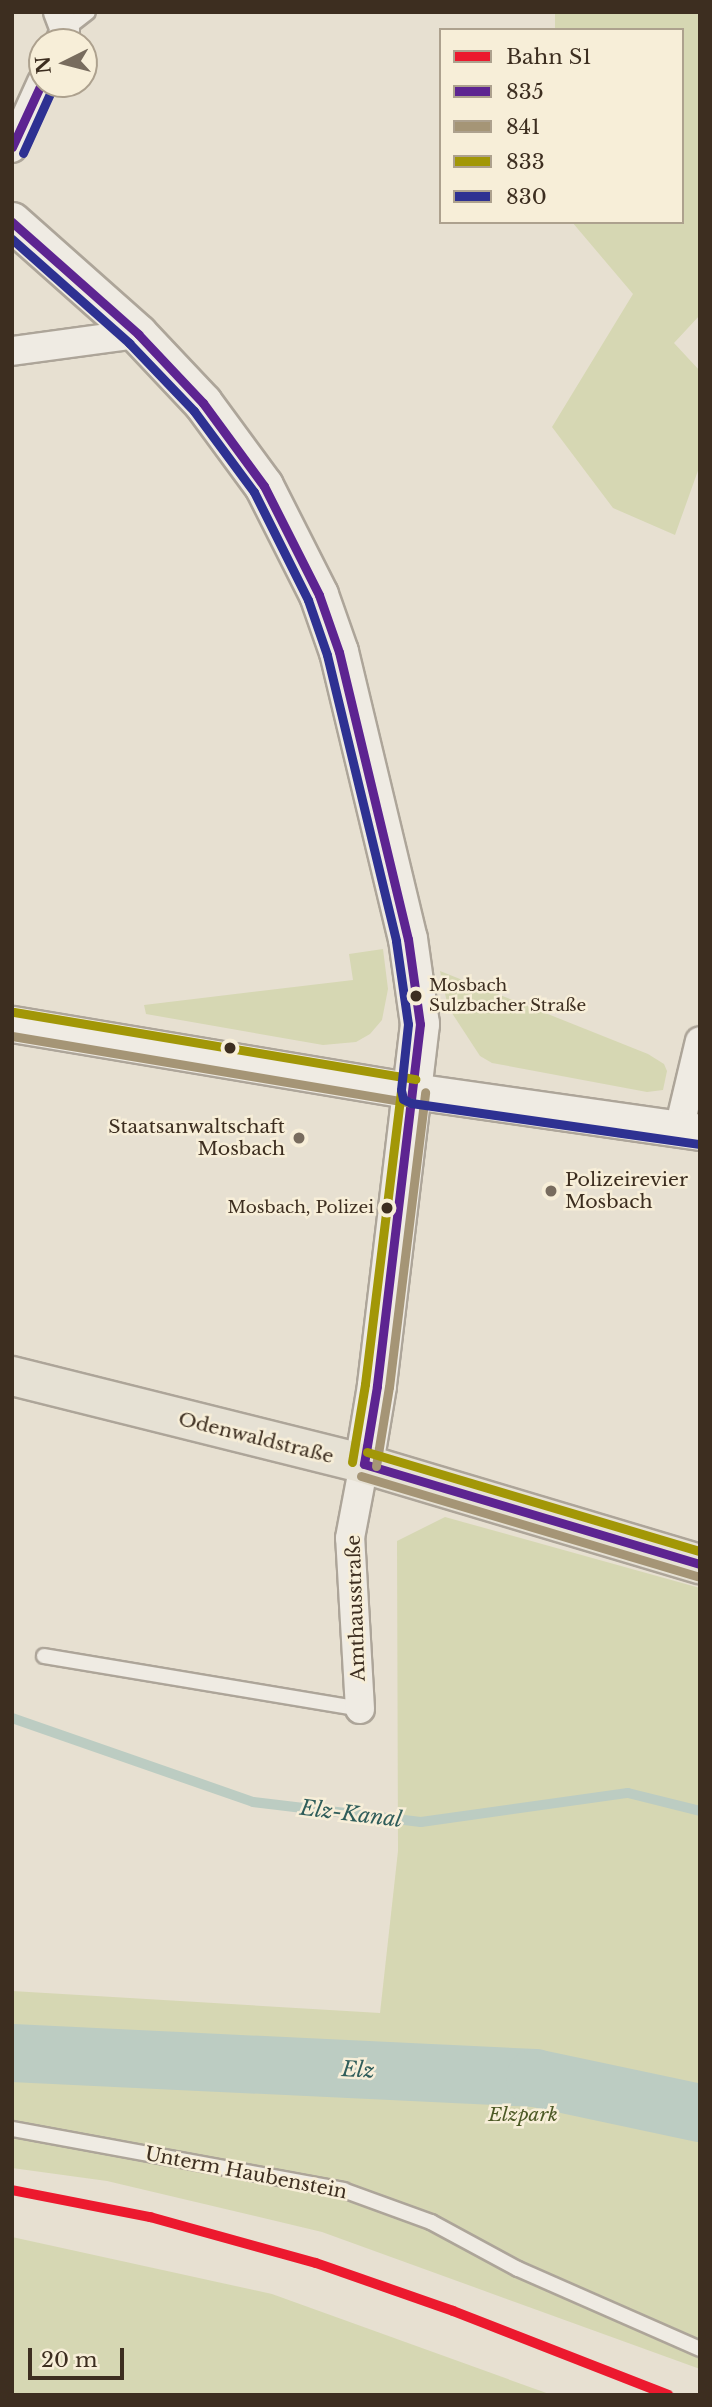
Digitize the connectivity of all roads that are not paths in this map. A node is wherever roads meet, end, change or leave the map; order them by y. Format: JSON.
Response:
{"nodes":[{"id":1,"x":88,"y":12,"type":"edge"},
{"id":2,"x":61,"y":28,"type":"edge"},
{"id":3,"x":35,"y":98,"type":"edge"},
{"id":4,"x":12,"y":148,"type":"edge"},
{"id":5,"x":12,"y":222,"type":"edge"},
{"id":6,"x":138,"y":334,"type":"junction"},
{"id":7,"x":12,"y":351,"type":"edge"},
{"id":8,"x":12,"y":1024,"type":"edge"},
{"id":9,"x":700,"y":1041,"type":"edge"},
{"id":10,"x":412,"y":1091,"type":"junction"},
{"id":11,"x":690,"y":1130,"type":"edge"},
{"id":12,"x":12,"y":1376,"type":"edge"},
{"id":13,"x":364,"y":1464,"type":"junction"},
{"id":14,"x":700,"y":1564,"type":"edge"},
{"id":15,"x":44,"y":1657,"type":"dead end"},
{"id":16,"x":360,"y":1709,"type":"joint"},
{"id":17,"x":12,"y":2129,"type":"edge"},
{"id":18,"x":700,"y":2349,"type":"edge"}],
"edges":[{"from":1,"to":2,"type":"lane"},
{"from":3,"to":4,"type":"street"},
{"from":5,"to":6,"type":"main road","name":"Amthausstraße"},
{"from":6,"to":7,"type":"street"},
{"from":6,"to":10,"type":"main road","name":"Amthausstraße"},
{"from":8,"to":10,"type":"street"},
{"from":9,"to":11,"type":"street"},
{"from":10,"to":11,"type":"street"},
{"from":10,"to":13,"type":"main road","name":"Amthausstraße"},
{"from":12,"to":13,"type":"main road","name":"Odenwaldstraße"},
{"from":13,"to":14,"type":"main road","name":"Odenwaldstraße"},
{"from":13,"to":16,"type":"street","name":"Amthausstraße"},
{"from":15,"to":16,"type":"lane"},
{"from":17,"to":18,"type":"lane","name":"Unterm Haubenstein"}]}
